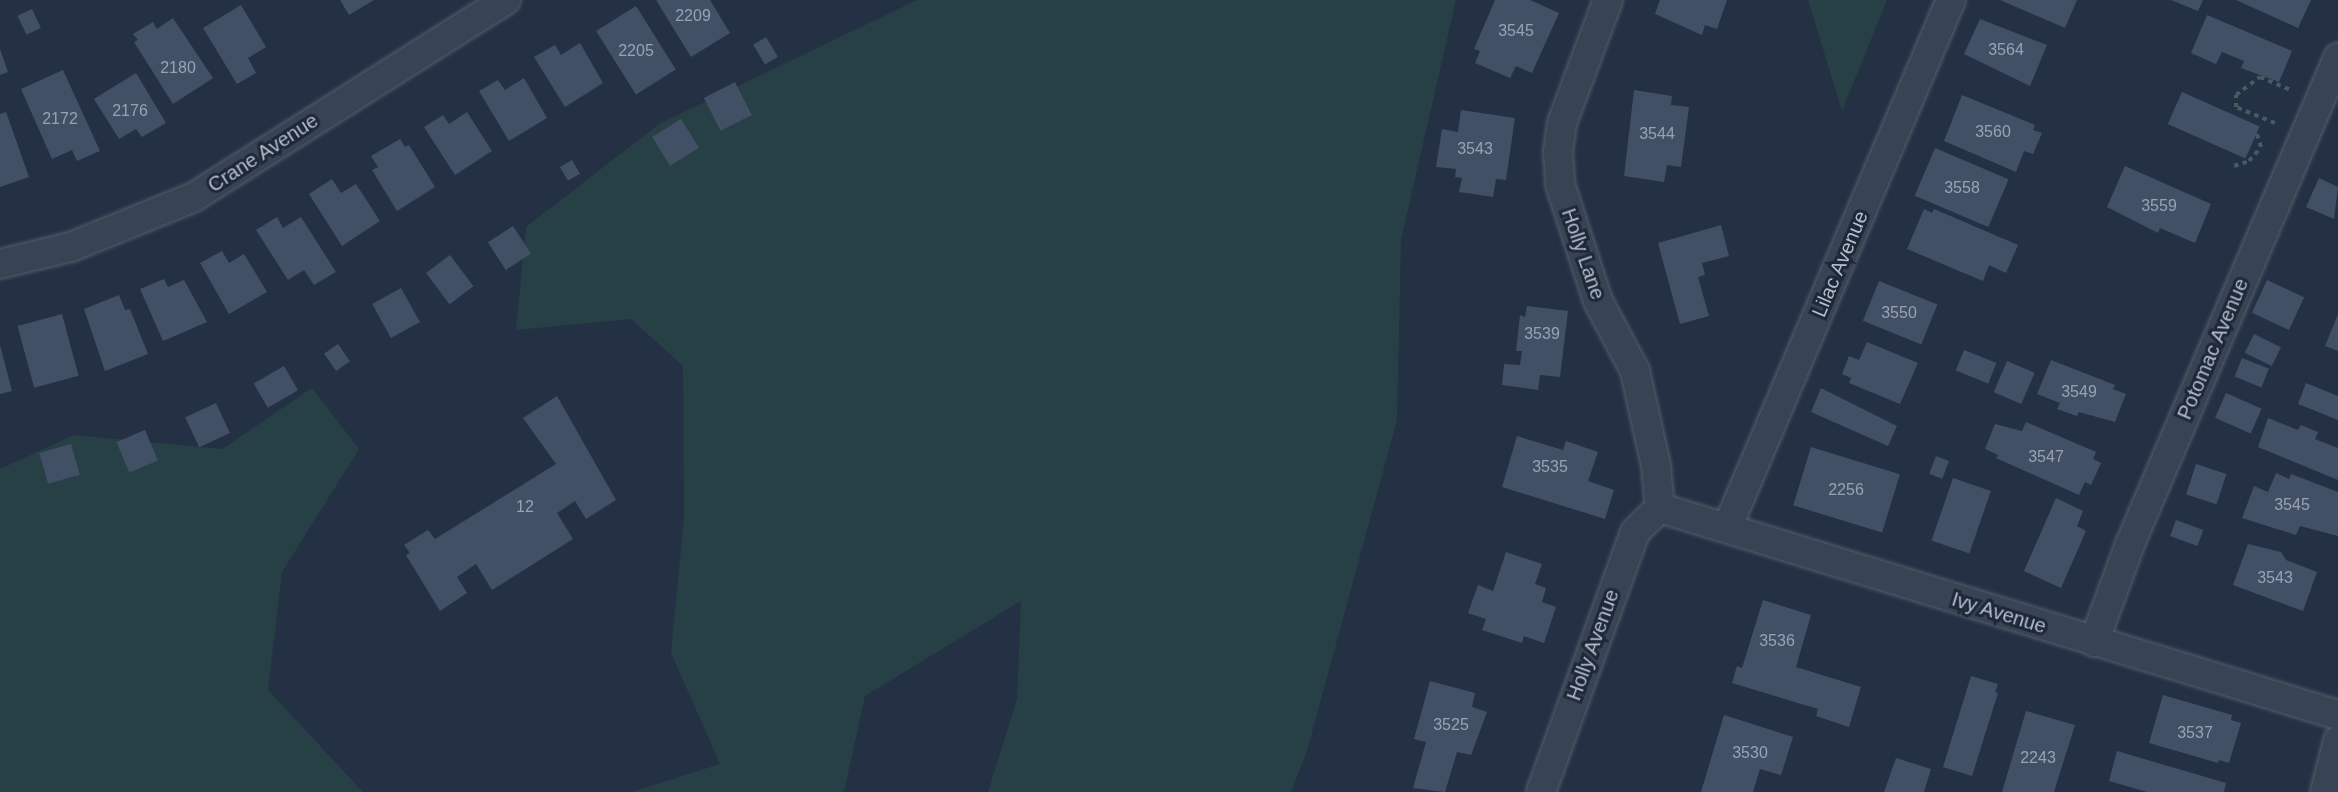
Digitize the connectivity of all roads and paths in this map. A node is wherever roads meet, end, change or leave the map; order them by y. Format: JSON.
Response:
{"nodes":[{"id":1,"x":506,"y":0,"type":"edge"},
{"id":2,"x":1608,"y":0,"type":"edge"},
{"id":3,"x":1951,"y":0,"type":"edge"},
{"id":4,"x":2338,"y":58,"type":"edge"},
{"id":5,"x":2299,"y":93,"type":"dead end"},
{"id":6,"x":2284,"y":126,"type":"dead end"},
{"id":7,"x":2257,"y":134,"type":"dead end"},
{"id":8,"x":2234,"y":165,"type":"dead end"},
{"id":9,"x":0,"y":264,"type":"edge"},
{"id":10,"x":1660,"y":508,"type":"junction"},
{"id":11,"x":1728,"y":526,"type":"junction"},
{"id":12,"x":2094,"y":642,"type":"junction"},
{"id":13,"x":2338,"y":715,"type":"edge"},
{"id":14,"x":2338,"y":741,"type":"edge"},
{"id":15,"x":1541,"y":792,"type":"edge"},
{"id":16,"x":2325,"y":792,"type":"edge"}],
"edges":[{"from":1,"to":9,"type":"street","name":"Crane Avenue"},
{"from":2,"to":10,"type":"street","name":"Holly Lane"},
{"from":3,"to":11,"type":"street","name":"Lilac Avenue"},
{"from":4,"to":12,"type":"street","name":"Potomac Avenue"},
{"from":5,"to":6,"type":"path"},
{"from":7,"to":8,"type":"path"},
{"from":10,"to":11,"type":"street","name":"Ivy Avenue"},
{"from":10,"to":15,"type":"street","name":"Holly Avenue"},
{"from":11,"to":12,"type":"street","name":"Ivy Avenue"},
{"from":12,"to":13,"type":"street","name":"Ivy Avenue"},
{"from":14,"to":16,"type":"street"}]}
